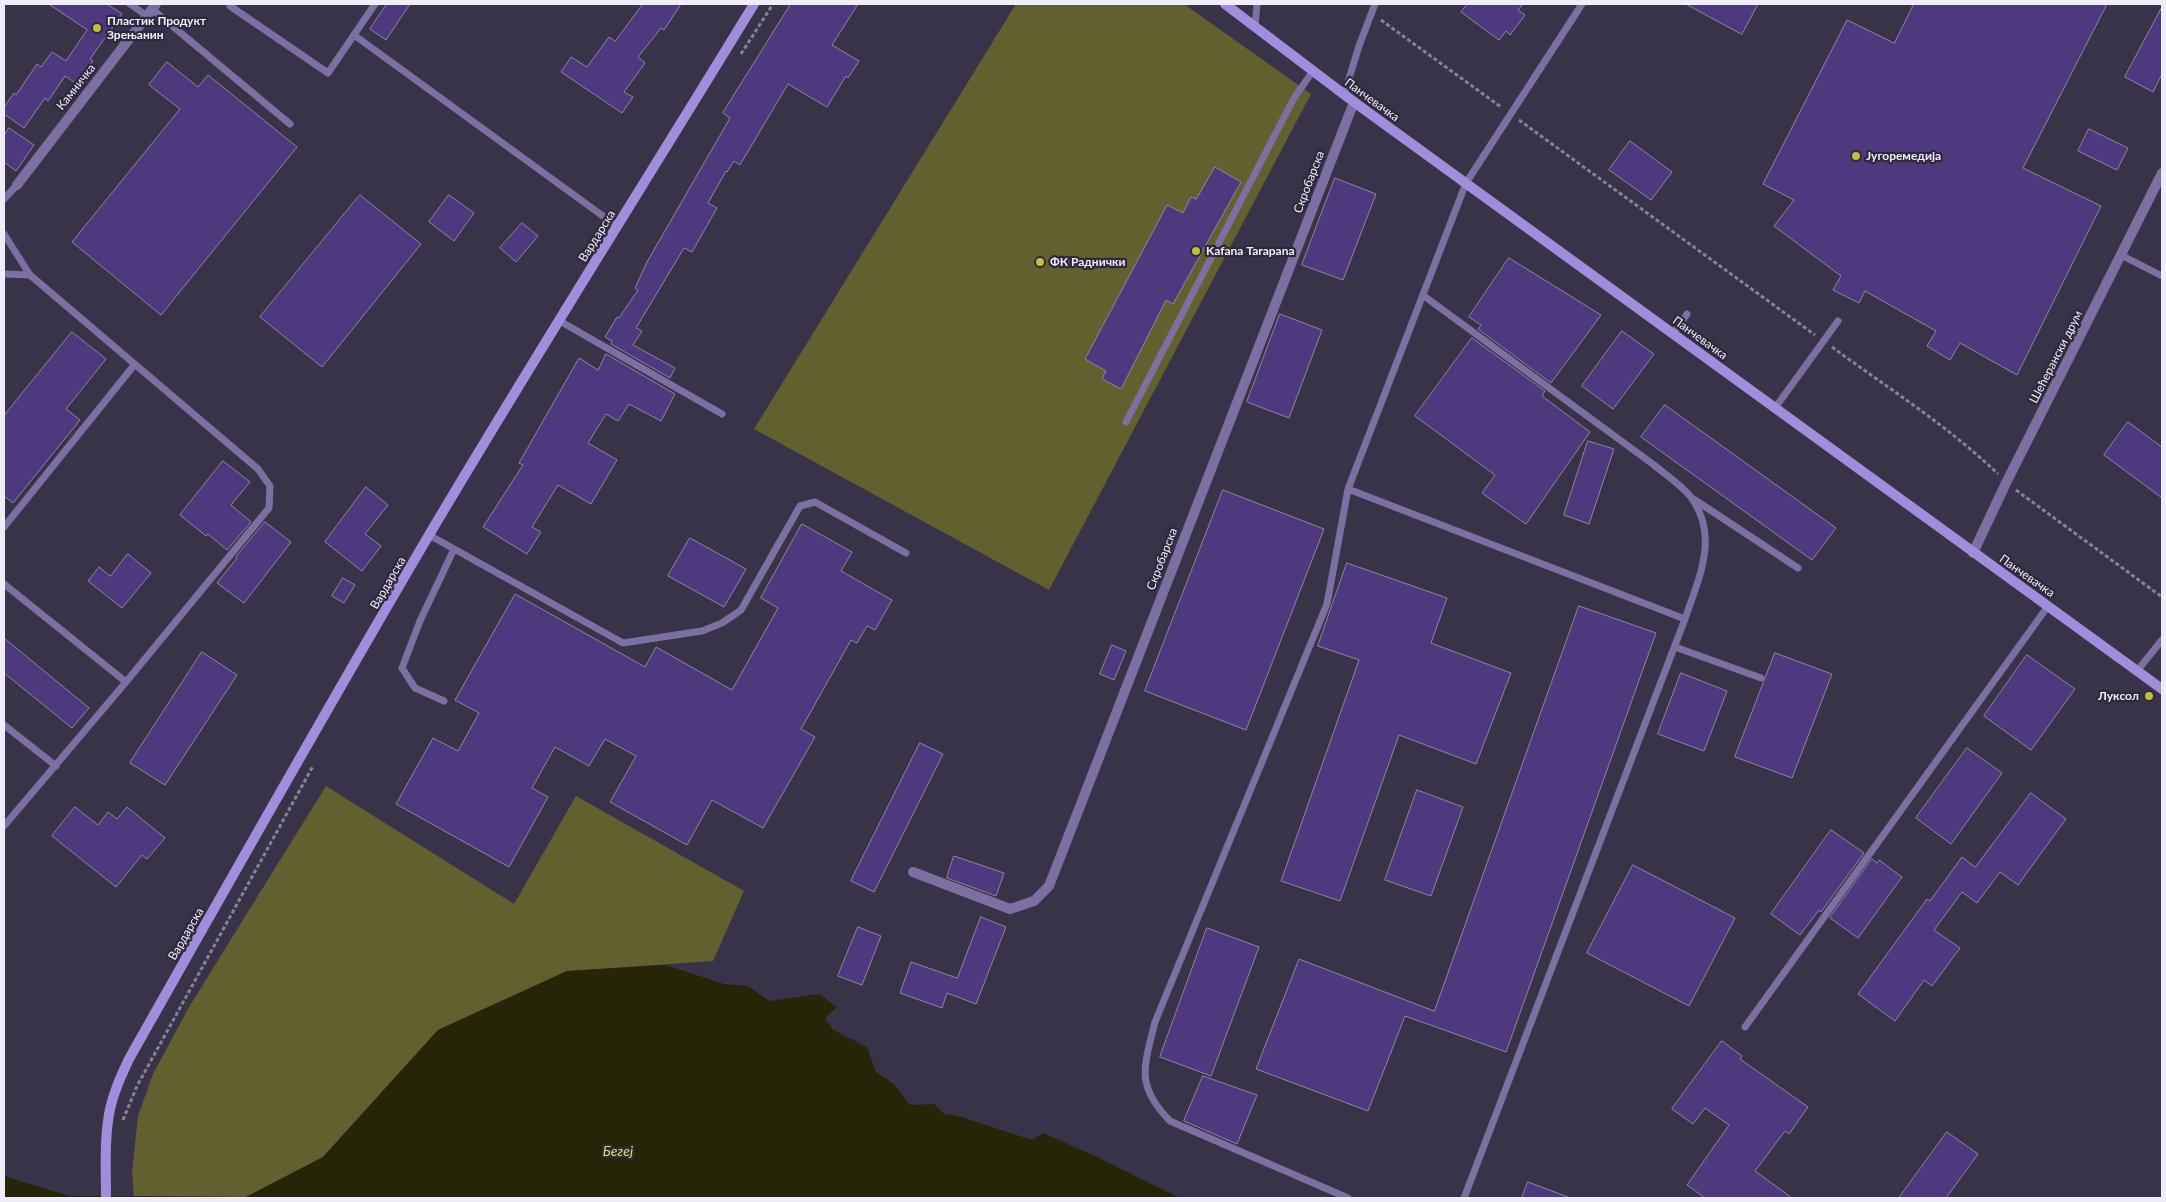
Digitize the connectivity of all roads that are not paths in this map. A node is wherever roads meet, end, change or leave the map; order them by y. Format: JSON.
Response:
{"nodes":[{"id":1,"x":130,"y":4,"type":"edge"},
{"id":2,"x":232,"y":4,"type":"edge"},
{"id":3,"x":375,"y":4,"type":"edge"},
{"id":4,"x":754,"y":4,"type":"edge"},
{"id":5,"x":1225,"y":4,"type":"edge"},
{"id":6,"x":1257,"y":4,"type":"edge"},
{"id":7,"x":1375,"y":4,"type":"edge"},
{"id":8,"x":1582,"y":4,"type":"edge"},
{"id":9,"x":152,"y":9,"type":"edge"},
{"id":10,"x":1255,"y":26,"type":"junction"},
{"id":11,"x":354,"y":35,"type":"junction"},
{"id":12,"x":1313,"y":71,"type":"junction"},
{"id":13,"x":1344,"y":95,"type":"junction"},
{"id":14,"x":1354,"y":102,"type":"junction"},
{"id":15,"x":290,"y":124,"type":"dead end"},
{"id":16,"x":2162,"y":173,"type":"edge"},
{"id":17,"x":1466,"y":184,"type":"junction"},
{"id":18,"x":17,"y":185,"type":"joint"},
{"id":19,"x":4,"y":199,"type":"edge"},
{"id":20,"x":618,"y":227,"type":"junction"},
{"id":21,"x":4,"y":234,"type":"edge"},
{"id":22,"x":2121,"y":256,"type":"junction"},
{"id":23,"x":4,"y":274,"type":"edge"},
{"id":24,"x":30,"y":274,"type":"junction"},
{"id":25,"x":2162,"y":276,"type":"edge"},
{"id":26,"x":1424,"y":296,"type":"junction"},
{"id":27,"x":1687,"y":314,"type":"dead end"},
{"id":28,"x":558,"y":320,"type":"junction"},
{"id":29,"x":1838,"y":321,"type":"dead end"},
{"id":30,"x":1673,"y":334,"type":"junction"},
{"id":31,"x":135,"y":364,"type":"junction"},
{"id":32,"x":1775,"y":408,"type":"junction"},
{"id":33,"x":722,"y":414,"type":"dead end"},
{"id":34,"x":1126,"y":422,"type":"dead end"},
{"id":35,"x":1348,"y":489,"type":"junction"},
{"id":36,"x":1689,"y":496,"type":"junction"},
{"id":37,"x":4,"y":527,"type":"edge"},
{"id":38,"x":430,"y":535,"type":"junction"},
{"id":39,"x":454,"y":549,"type":"junction"},
{"id":40,"x":906,"y":553,"type":"dead end"},
{"id":41,"x":1973,"y":553,"type":"junction"},
{"id":42,"x":1798,"y":568,"type":"dead end"},
{"id":43,"x":4,"y":584,"type":"edge"},
{"id":44,"x":2048,"y":606,"type":"junction"},
{"id":45,"x":1685,"y":618,"type":"junction"},
{"id":46,"x":2162,"y":640,"type":"edge"},
{"id":47,"x":1675,"y":647,"type":"junction"},
{"id":48,"x":2137,"y":671,"type":"junction"},
{"id":49,"x":1761,"y":678,"type":"dead end"},
{"id":50,"x":126,"y":682,"type":"junction"},
{"id":51,"x":2161,"y":687,"type":"edge"},
{"id":52,"x":444,"y":701,"type":"dead end"},
{"id":53,"x":4,"y":724,"type":"edge"},
{"id":54,"x":56,"y":766,"type":"junction"},
{"id":55,"x":4,"y":826,"type":"edge"},
{"id":56,"x":913,"y":872,"type":"dead end"},
{"id":57,"x":1745,"y":1027,"type":"dead end"},
{"id":58,"x":106,"y":1198,"type":"edge"},
{"id":59,"x":1348,"y":1198,"type":"edge"},
{"id":60,"x":1464,"y":1198,"type":"edge"}],
"edges":[{"from":1,"to":9,"type":"lane"},
{"from":2,"to":11,"type":"lane"},
{"from":3,"to":11,"type":"lane"},
{"from":4,"to":20,"type":"street","name":"Вардарска"},
{"from":5,"to":10,"type":"street","name":"Панчевачка"},
{"from":6,"to":10,"type":"lane"},
{"from":7,"to":13,"type":"lane"},
{"from":8,"to":17,"type":"lane"},
{"from":9,"to":15,"type":"lane"},
{"from":9,"to":18,"type":"street","name":"Камничка"},
{"from":10,"to":12,"type":"street","name":"Панчевачка"},
{"from":11,"to":20,"type":"lane"},
{"from":12,"to":13,"type":"street","name":"Панчевачка"},
{"from":12,"to":34,"type":"lane"},
{"from":13,"to":14,"type":"street","name":"Панчевачка"},
{"from":14,"to":17,"type":"street","name":"Панчевачка"},
{"from":14,"to":56,"type":"street","name":"Скробарска"},
{"from":16,"to":22,"type":"street","name":"Шећерански друм"},
{"from":17,"to":26,"type":"lane"},
{"from":17,"to":30,"type":"street","name":"Панчевачка"},
{"from":18,"to":19,"type":"lane"},
{"from":20,"to":28,"type":"street","name":"Вардарска"},
{"from":21,"to":24,"type":"lane"},
{"from":22,"to":25,"type":"lane"},
{"from":22,"to":41,"type":"street","name":"Шећерански друм"},
{"from":23,"to":24,"type":"lane"},
{"from":24,"to":31,"type":"lane"},
{"from":26,"to":35,"type":"lane"},
{"from":26,"to":36,"type":"lane"},
{"from":27,"to":30,"type":"lane"},
{"from":28,"to":33,"type":"lane"},
{"from":28,"to":38,"type":"street","name":"Вардарска"},
{"from":29,"to":32,"type":"lane"},
{"from":30,"to":32,"type":"street","name":"Панчевачка"},
{"from":31,"to":37,"type":"lane"},
{"from":31,"to":50,"type":"lane"},
{"from":32,"to":41,"type":"street","name":"Панчевачка"},
{"from":35,"to":45,"type":"lane"},
{"from":35,"to":59,"type":"lane"},
{"from":36,"to":42,"type":"lane"},
{"from":36,"to":45,"type":"lane"},
{"from":38,"to":39,"type":"lane"},
{"from":38,"to":58,"type":"street","name":"Вардарска"},
{"from":39,"to":40,"type":"lane"},
{"from":39,"to":52,"type":"lane"},
{"from":41,"to":44,"type":"street","name":"Панчевачка"},
{"from":43,"to":50,"type":"lane"},
{"from":44,"to":48,"type":"street","name":"Панчевачка"},
{"from":44,"to":57,"type":"lane"},
{"from":45,"to":47,"type":"lane"},
{"from":46,"to":48,"type":"lane"},
{"from":47,"to":49,"type":"lane"},
{"from":47,"to":60,"type":"lane"},
{"from":48,"to":51,"type":"street","name":"Панчевачка"},
{"from":50,"to":54,"type":"lane"},
{"from":53,"to":54,"type":"lane"},
{"from":54,"to":55,"type":"lane"}]}
